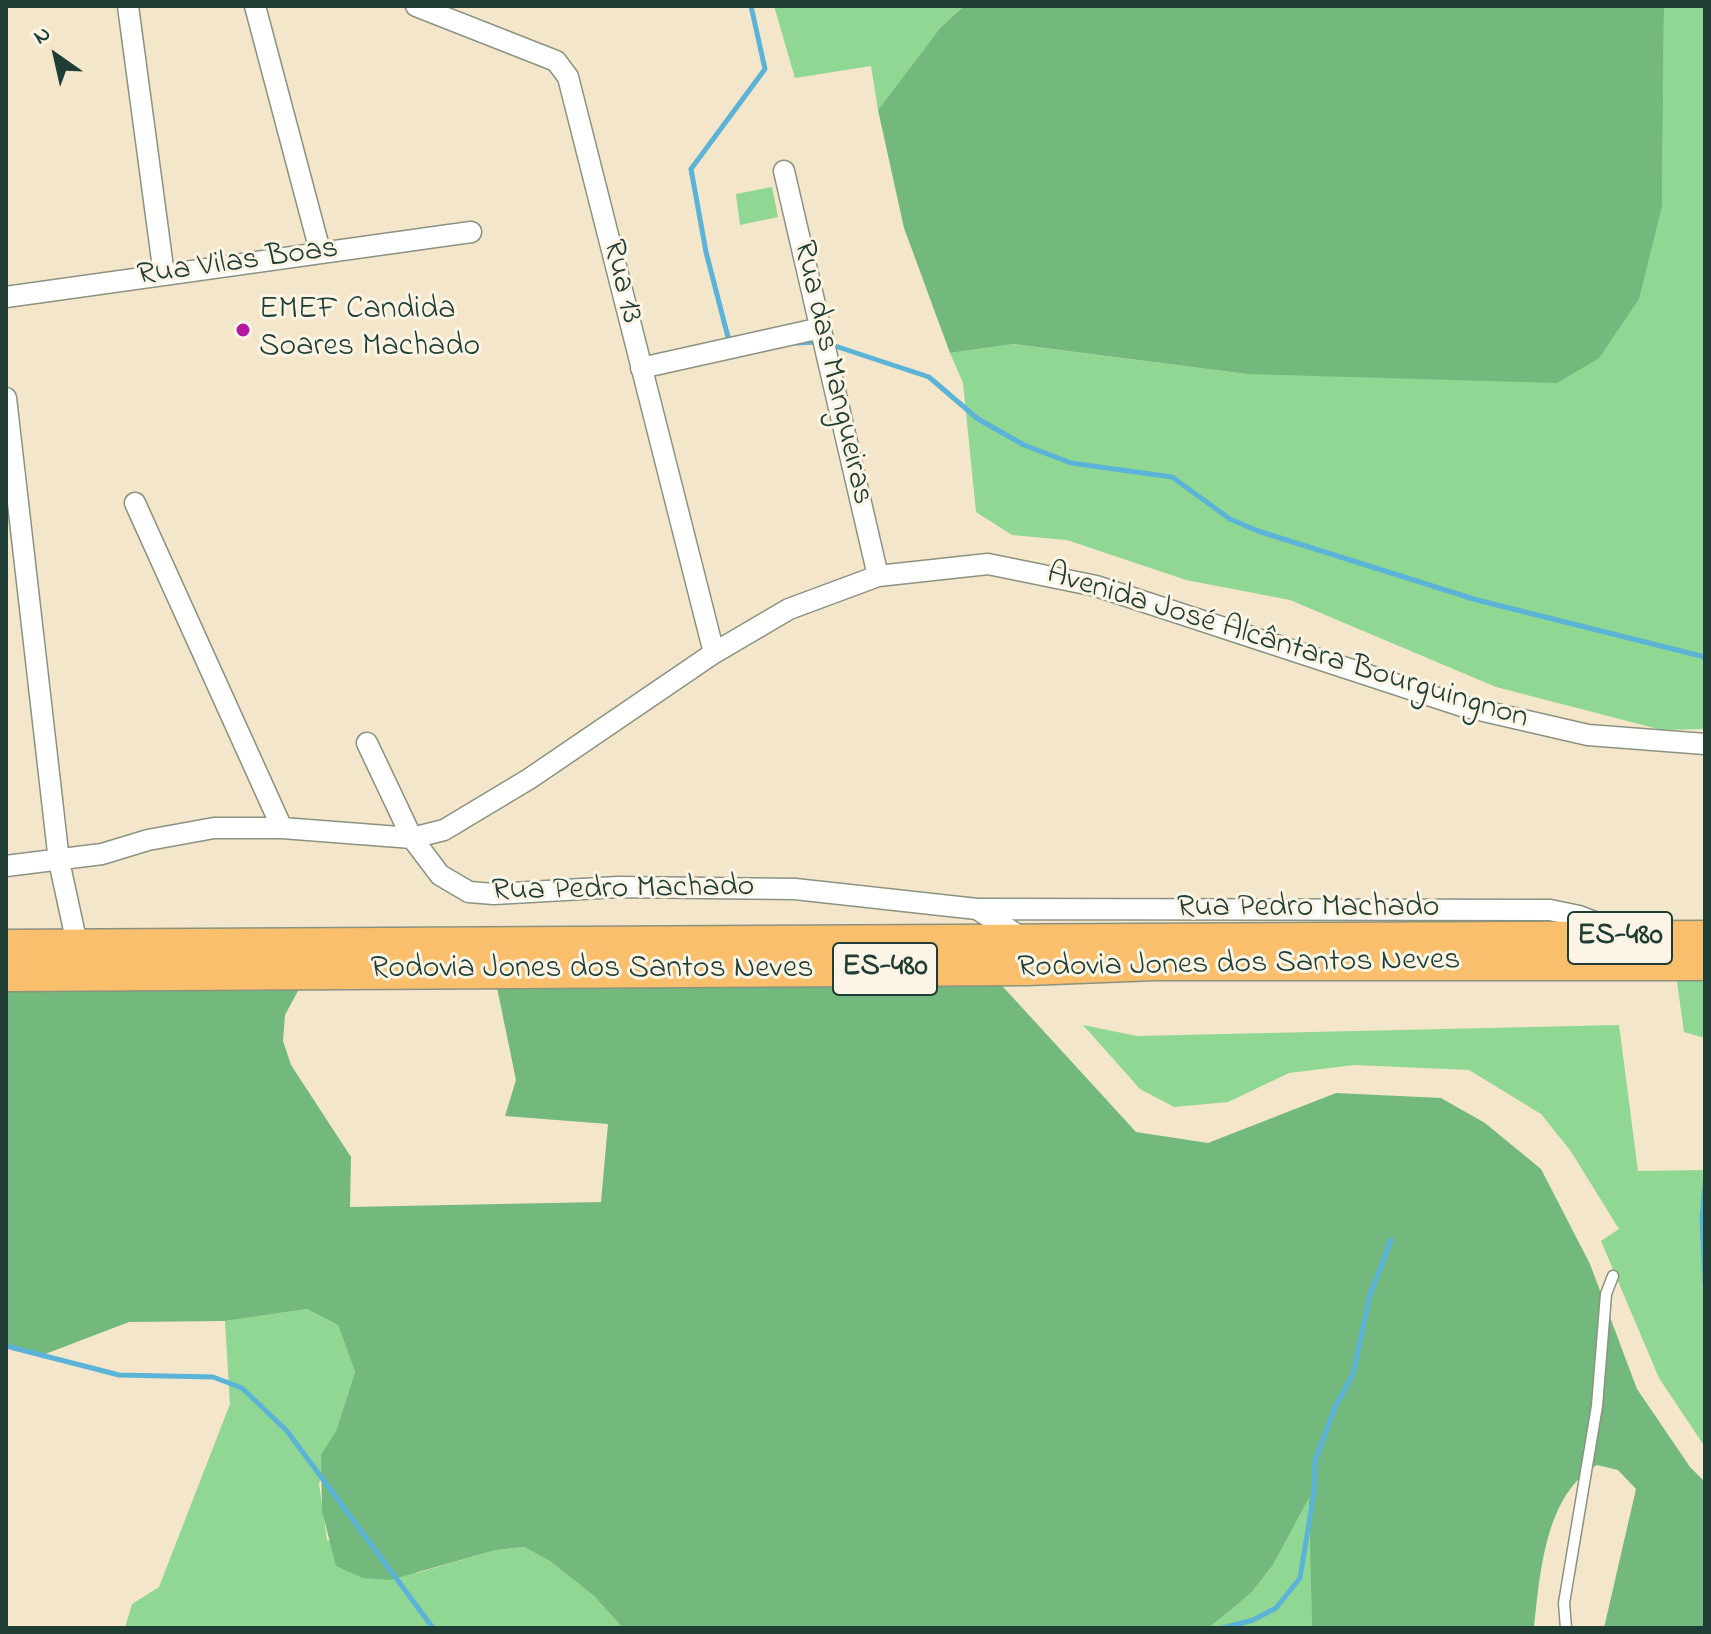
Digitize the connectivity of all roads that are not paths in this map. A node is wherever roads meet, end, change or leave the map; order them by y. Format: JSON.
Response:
{"nodes":[{"id":1,"x":128,"y":6,"type":"edge"},
{"id":2,"x":255,"y":6,"type":"edge"},
{"id":3,"x":416,"y":6,"type":"edge"},
{"id":4,"x":784,"y":171,"type":"dead end"},
{"id":5,"x":471,"y":232,"type":"dead end"},
{"id":6,"x":320,"y":251,"type":"junction"},
{"id":7,"x":164,"y":275,"type":"junction"},
{"id":8,"x":6,"y":297,"type":"edge"},
{"id":9,"x":821,"y":328,"type":"junction"},
{"id":10,"x":641,"y":368,"type":"junction"},
{"id":11,"x":6,"y":398,"type":"edge"},
{"id":12,"x":11,"y":488,"type":"edge"},
{"id":13,"x":135,"y":503,"type":"dead end"},
{"id":14,"x":878,"y":576,"type":"junction"},
{"id":15,"x":714,"y":653,"type":"junction"},
{"id":16,"x":367,"y":743,"type":"dead end"},
{"id":17,"x":1705,"y":744,"type":"edge"},
{"id":18,"x":282,"y":828,"type":"junction"},
{"id":19,"x":412,"y":838,"type":"junction"},
{"id":20,"x":59,"y":861,"type":"junction"},
{"id":21,"x":6,"y":866,"type":"edge"},
{"id":22,"x":977,"y":909,"type":"junction"},
{"id":23,"x":1705,"y":937,"type":"edge"},
{"id":24,"x":1633,"y":938,"type":"junction"},
{"id":25,"x":1024,"y":939,"type":"junction"},
{"id":26,"x":77,"y":944,"type":"junction"},
{"id":27,"x":6,"y":946,"type":"edge"},
{"id":28,"x":1705,"y":964,"type":"edge"},
{"id":29,"x":6,"y":975,"type":"edge"},
{"id":30,"x":1613,"y":1276,"type":"dead end"},
{"id":31,"x":1566,"y":1628,"type":"edge"}],
"edges":[{"from":1,"to":7,"type":"street"},
{"from":2,"to":6,"type":"street"},
{"from":3,"to":10,"type":"street","name":"Rua 13"},
{"from":4,"to":9,"type":"street","name":"Rua das Mangueiras"},
{"from":5,"to":6,"type":"street","name":"Rua Vilas Boas"},
{"from":6,"to":7,"type":"street","name":"Rua Vilas Boas"},
{"from":7,"to":8,"type":"street","name":"Rua Vilas Boas"},
{"from":9,"to":10,"type":"street"},
{"from":9,"to":14,"type":"street","name":"Rua das Mangueiras"},
{"from":10,"to":15,"type":"street","name":"Rua 13"},
{"from":11,"to":12,"type":"street"},
{"from":12,"to":20,"type":"street"},
{"from":13,"to":18,"type":"street"},
{"from":14,"to":15,"type":"street","name":"Avenida José Alcântara Bourguingnon"},
{"from":14,"to":17,"type":"street","name":"Avenida José Alcântara Bourguingnon"},
{"from":15,"to":19,"type":"street","name":"Avenida José Alcântara Bourguingnon"},
{"from":16,"to":19,"type":"street","name":"Rua Pedro Machado"},
{"from":18,"to":19,"type":"street"},
{"from":18,"to":20,"type":"street"},
{"from":19,"to":22,"type":"street","name":"Rua Pedro Machado"},
{"from":20,"to":21,"type":"street"},
{"from":20,"to":26,"type":"street"},
{"from":22,"to":24,"type":"street","name":"Rua Pedro Machado"},
{"from":22,"to":25,"type":"street","name":"Rua Pedro Machado"},
{"from":23,"to":24,"type":"main road","name":"Rodovia Jones dos Santos Neves","number":"ES-480"},
{"from":24,"to":25,"type":"main road","name":"Rodovia Jones dos Santos Neves","number":"ES-480"},
{"from":25,"to":26,"type":"main road","name":"Rodovia Jones dos Santos Neves","number":"ES-480"},
{"from":26,"to":27,"type":"main road","name":"Rodovia Jones dos Santos Neves","number":"ES-480"},
{"from":28,"to":29,"type":"main road","name":"Rodovia Jones dos Santos Neves","number":"ES-480"},
{"from":30,"to":31,"type":"lane"}]}
